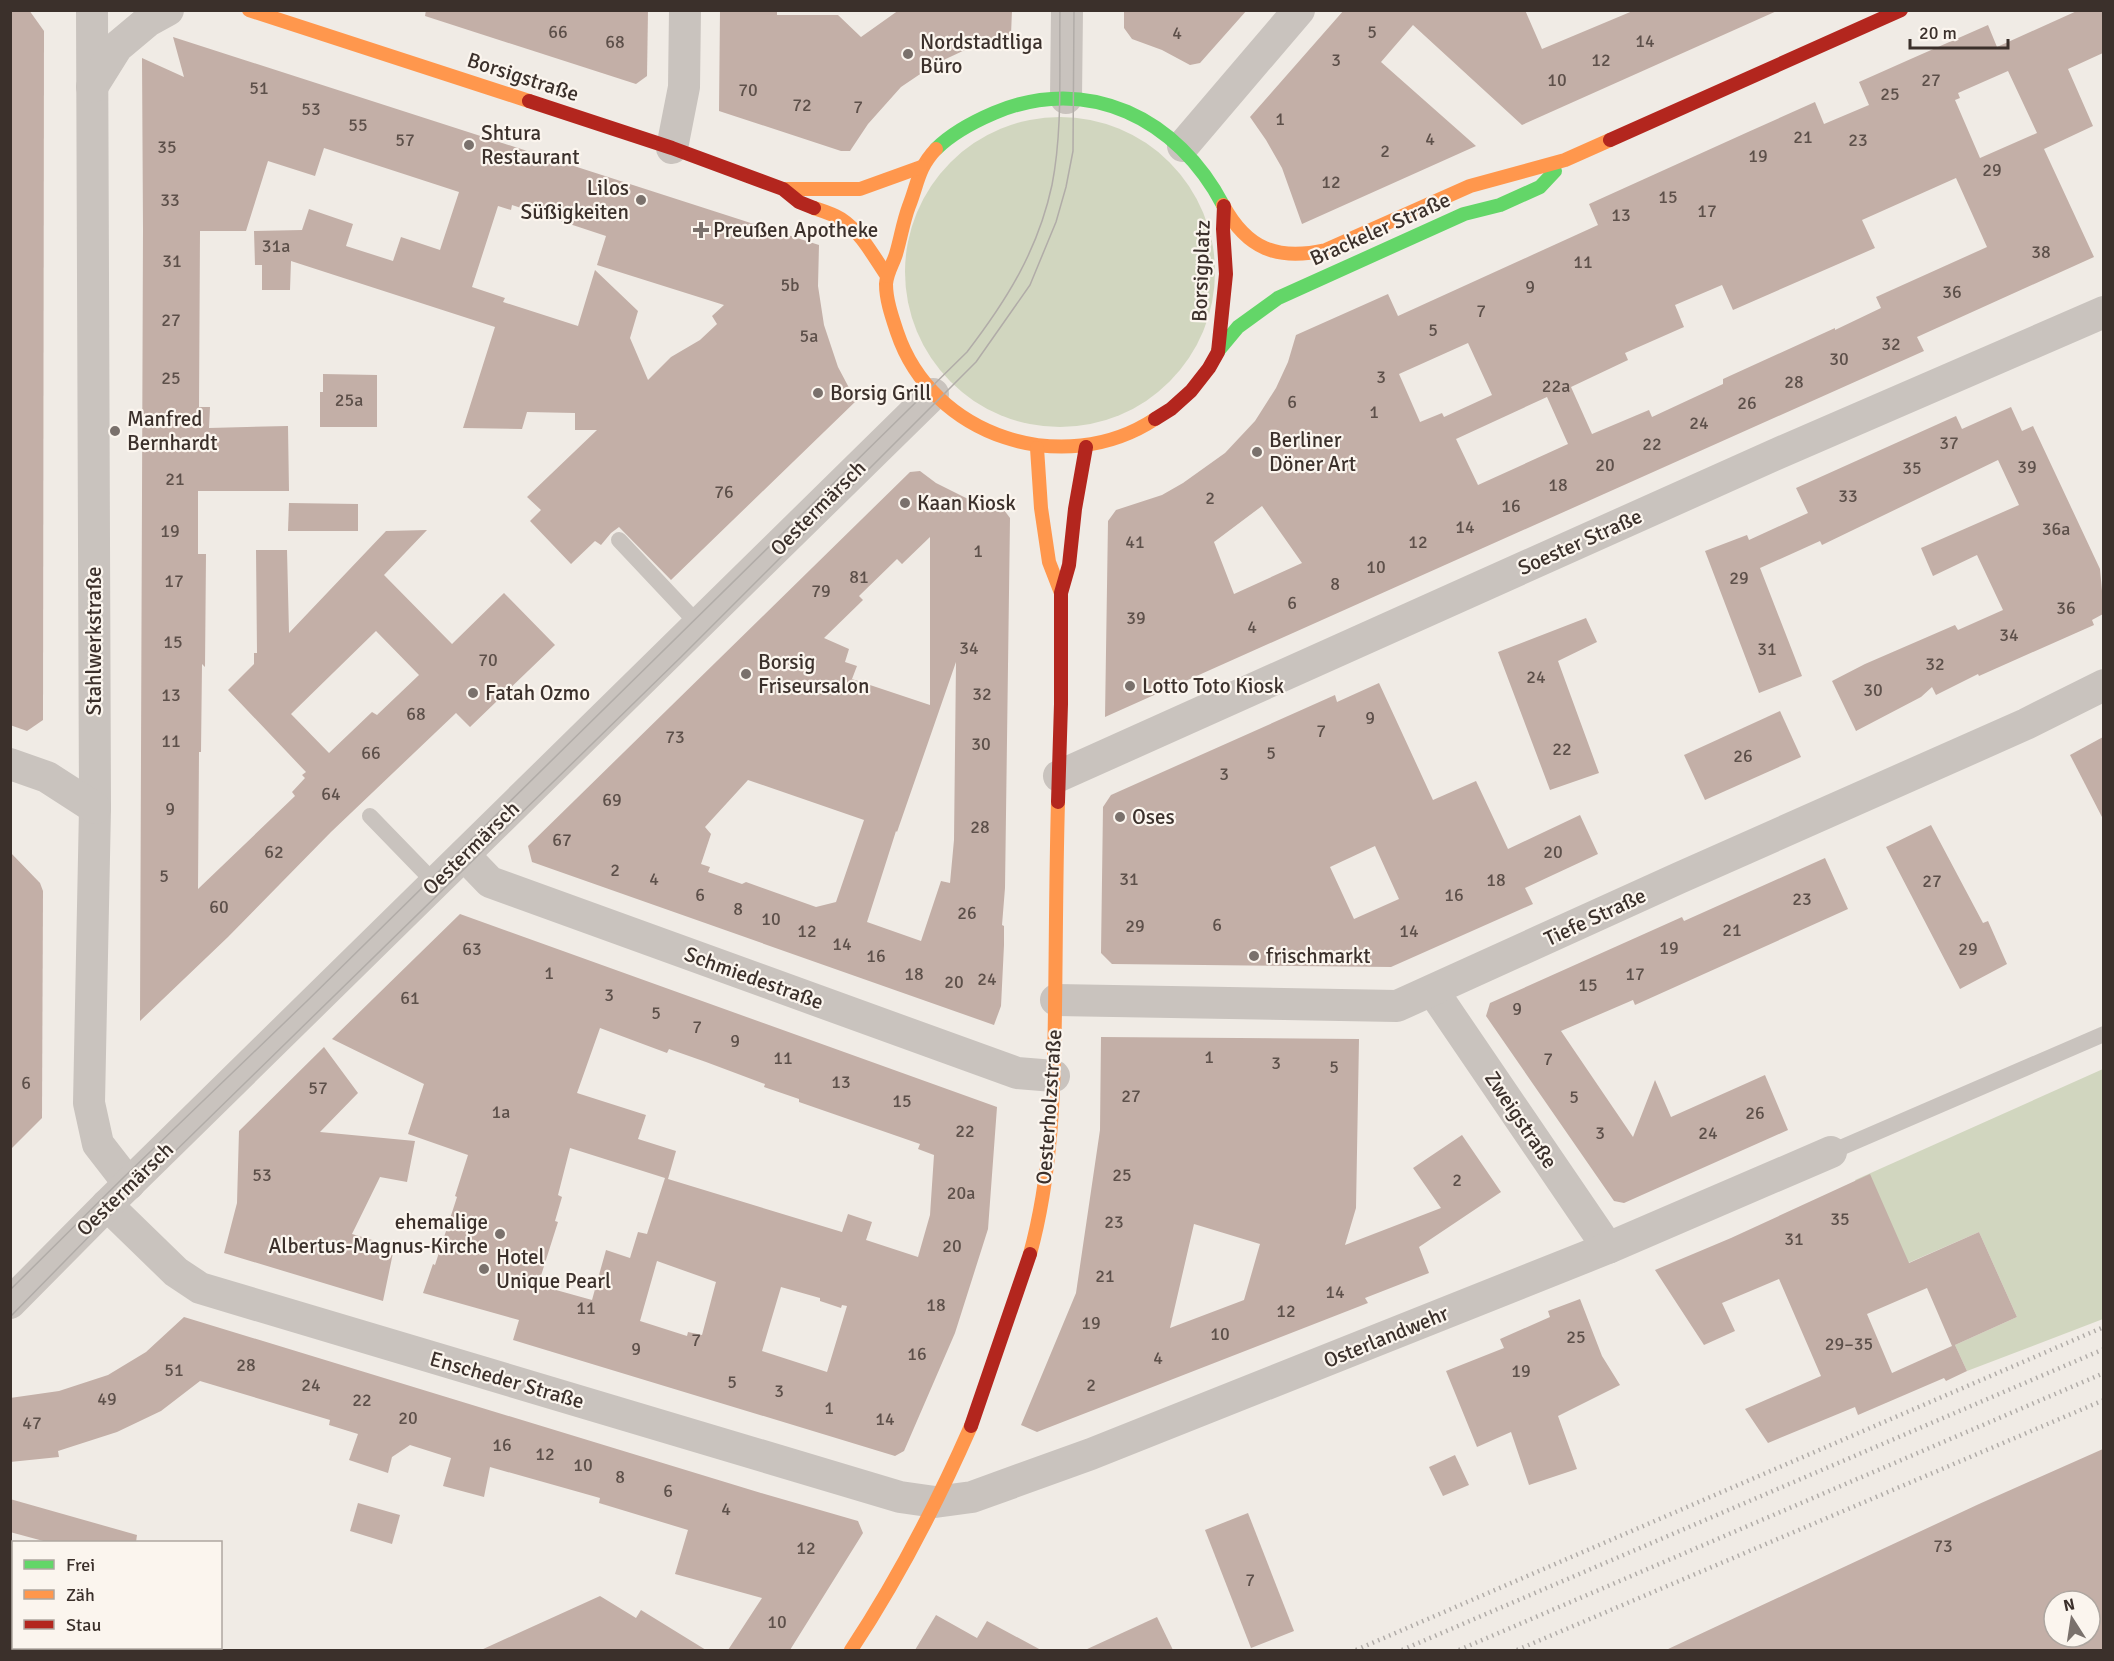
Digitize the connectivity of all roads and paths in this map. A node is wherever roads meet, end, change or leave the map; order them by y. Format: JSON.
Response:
{"nodes":[{"id":1,"x":92,"y":10,"type":"edge"},
{"id":2,"x":168,"y":10,"type":"edge"},
{"id":3,"x":249,"y":10,"type":"edge"},
{"id":4,"x":685,"y":10,"type":"edge"},
{"id":5,"x":1067,"y":10,"type":"edge"},
{"id":6,"x":1299,"y":10,"type":"edge"},
{"id":7,"x":1901,"y":10,"type":"edge"},
{"id":8,"x":92,"y":87,"type":"junction"},
{"id":9,"x":1066,"y":98,"type":"junction"},
{"id":10,"x":1183,"y":146,"type":"junction"},
{"id":11,"x":672,"y":148,"type":"junction"},
{"id":12,"x":1565,"y":160,"type":"junction"},
{"id":13,"x":921,"y":168,"type":"junction"},
{"id":14,"x":783,"y":189,"type":"junction"},
{"id":15,"x":1224,"y":206,"type":"junction"},
{"id":16,"x":886,"y":276,"type":"junction"},
{"id":17,"x":2103,"y":312,"type":"edge"},
{"id":18,"x":1218,"y":351,"type":"junction"},
{"id":19,"x":933,"y":394,"type":"junction"},
{"id":20,"x":1086,"y":447,"type":"junction"},
{"id":21,"x":1037,"y":448,"type":"junction"},
{"id":22,"x":619,"y":540,"type":"dead end"},
{"id":23,"x":1061,"y":593,"type":"junction"},
{"id":24,"x":699,"y":625,"type":"junction"},
{"id":25,"x":2103,"y":685,"type":"edge"},
{"id":26,"x":10,"y":764,"type":"edge"},
{"id":27,"x":1059,"y":776,"type":"junction"},
{"id":28,"x":95,"y":808,"type":"junction"},
{"id":29,"x":370,"y":816,"type":"dead end"},
{"id":30,"x":464,"y":855,"type":"junction"},
{"id":31,"x":435,"y":884,"type":"junction"},
{"id":32,"x":1433,"y":992,"type":"junction"},
{"id":33,"x":1056,"y":1000,"type":"junction"},
{"id":34,"x":2103,"y":1034,"type":"edge"},
{"id":35,"x":1054,"y":1076,"type":"junction"},
{"id":36,"x":1831,"y":1152,"type":"joint"},
{"id":37,"x":118,"y":1195,"type":"junction"},
{"id":38,"x":1608,"y":1248,"type":"junction"},
{"id":39,"x":10,"y":1304,"type":"edge"},
{"id":40,"x":935,"y":1503,"type":"junction"},
{"id":41,"x":851,"y":1650,"type":"edge"}],
"edges":[{"from":1,"to":8,"type":"street","name":"Stahlwerkstraße"},
{"from":2,"to":8,"type":"street"},
{"from":3,"to":11,"type":"main road","name":"Borsigstraße"},
{"from":4,"to":11,"type":"street"},
{"from":5,"to":9,"type":"street"},
{"from":6,"to":10,"type":"street"},
{"from":7,"to":12,"type":"main road","name":"Brackeler Straße"},
{"from":8,"to":28,"type":"street","name":"Stahlwerkstraße"},
{"from":9,"to":10,"type":"main road","name":"Borsigplatz"},
{"from":9,"to":13,"type":"main road","name":"Borsigplatz"},
{"from":10,"to":15,"type":"main road","name":"Borsigplatz"},
{"from":11,"to":14,"type":"main road","name":"Borsigstraße"},
{"from":12,"to":15,"type":"main road","name":"Brackeler Straße"},
{"from":12,"to":18,"type":"main road","name":"Brackeler Straße"},
{"from":13,"to":14,"type":"main road","name":"Borsigstraße"},
{"from":13,"to":16,"type":"main road","name":"Borsigplatz"},
{"from":14,"to":16,"type":"main road","name":"Borsigstraße"},
{"from":15,"to":18,"type":"main road","name":"Borsigplatz"},
{"from":16,"to":19,"type":"main road","name":"Borsigplatz"},
{"from":17,"to":27,"type":"street","name":"Soester Straße"},
{"from":18,"to":20,"type":"main road","name":"Borsigplatz"},
{"from":19,"to":21,"type":"main road","name":"Borsigplatz"},
{"from":19,"to":24,"type":"street","name":"Oestermärsch"},
{"from":20,"to":21,"type":"main road","name":"Borsigplatz"},
{"from":20,"to":23,"type":"main road","name":"Oesterholzstraße"},
{"from":21,"to":23,"type":"main road","name":"Oesterholzstraße"},
{"from":22,"to":24,"type":"lane"},
{"from":23,"to":27,"type":"main road","name":"Oesterholzstraße"},
{"from":24,"to":30,"type":"street","name":"Oestermärsch"},
{"from":25,"to":32,"type":"street","name":"Tiefe Straße"},
{"from":26,"to":28,"type":"street"},
{"from":27,"to":33,"type":"main road","name":"Oesterholzstraße"},
{"from":28,"to":37,"type":"street","name":"Stahlwerkstraße"},
{"from":29,"to":31,"type":"lane"},
{"from":30,"to":31,"type":"street","name":"Oestermärsch"},
{"from":30,"to":35,"type":"street","name":"Schmiedestraße"},
{"from":31,"to":37,"type":"street","name":"Oestermärsch"},
{"from":32,"to":33,"type":"street","name":"Tiefe Straße"},
{"from":32,"to":38,"type":"street","name":"Zweigstraße"},
{"from":33,"to":35,"type":"main road","name":"Oesterholzstraße"},
{"from":34,"to":36,"type":"lane"},
{"from":35,"to":40,"type":"main road","name":"Oesterholzstraße"},
{"from":36,"to":38,"type":"street","name":"Osterlandwehr"},
{"from":37,"to":39,"type":"street","name":"Oestermärsch"},
{"from":37,"to":40,"type":"street","name":"Enscheder Straße"},
{"from":38,"to":40,"type":"street","name":"Osterlandwehr"},
{"from":40,"to":41,"type":"main road","name":"Oesterholzstraße"}]}
